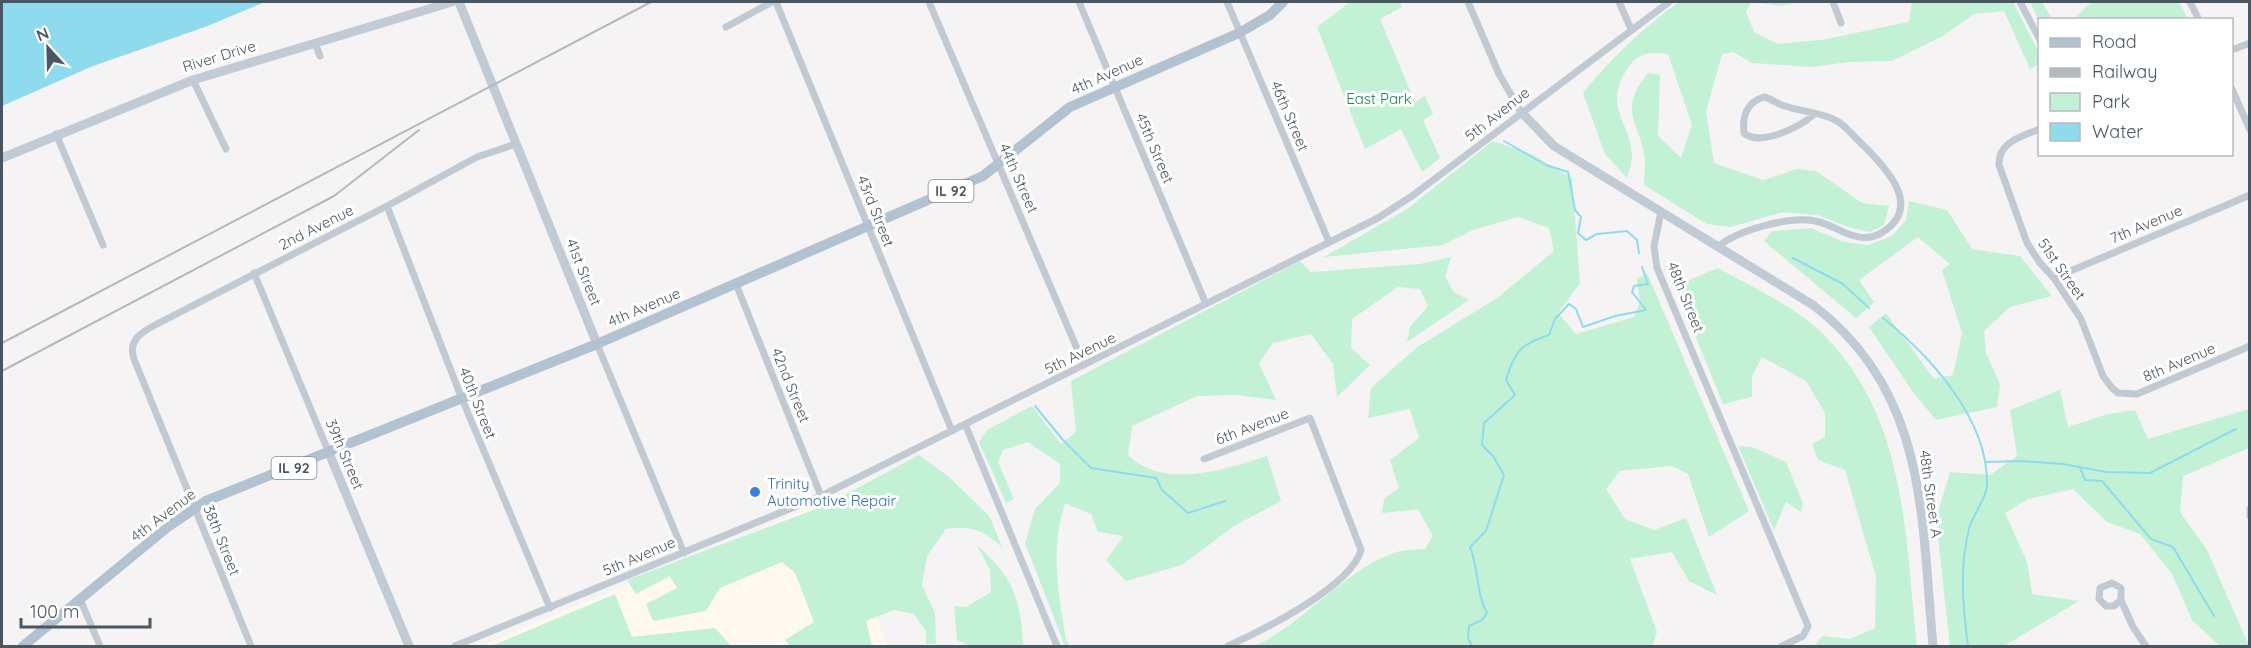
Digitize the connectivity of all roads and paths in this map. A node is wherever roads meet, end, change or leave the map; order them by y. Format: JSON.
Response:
{"nodes":[{"id":1,"x":452,"y":2,"type":"edge"},
{"id":2,"x":459,"y":2,"type":"edge"},
{"id":3,"x":774,"y":2,"type":"edge"},
{"id":4,"x":929,"y":2,"type":"edge"},
{"id":5,"x":1079,"y":2,"type":"edge"},
{"id":6,"x":1227,"y":2,"type":"edge"},
{"id":7,"x":1283,"y":2,"type":"edge"},
{"id":8,"x":1468,"y":2,"type":"edge"},
{"id":9,"x":1619,"y":2,"type":"edge"},
{"id":10,"x":1669,"y":2,"type":"edge"},
{"id":11,"x":1833,"y":2,"type":"edge"},
{"id":12,"x":2020,"y":2,"type":"edge"},
{"id":13,"x":2190,"y":2,"type":"edge"},
{"id":14,"x":2198,"y":18,"type":"edge"},
{"id":15,"x":1841,"y":23,"type":"dead end"},
{"id":16,"x":726,"y":27,"type":"dead end"},
{"id":17,"x":1630,"y":29,"type":"junction"},
{"id":18,"x":1239,"y":33,"type":"junction"},
{"id":19,"x":2038,"y":36,"type":"edge"},
{"id":20,"x":315,"y":43,"type":"junction"},
{"id":21,"x":2250,"y":43,"type":"edge"},
{"id":22,"x":2233,"y":50,"type":"edge"},
{"id":23,"x":320,"y":56,"type":"dead end"},
{"id":24,"x":193,"y":80,"type":"junction"},
{"id":25,"x":1114,"y":86,"type":"junction"},
{"id":26,"x":2233,"y":91,"type":"edge"},
{"id":27,"x":1521,"y":112,"type":"junction"},
{"id":28,"x":1813,"y":115,"type":"junction"},
{"id":29,"x":2038,"y":130,"type":"edge"},
{"id":30,"x":2250,"y":130,"type":"edge"},
{"id":31,"x":56,"y":134,"type":"junction"},
{"id":32,"x":516,"y":144,"type":"junction"},
{"id":33,"x":226,"y":149,"type":"dead end"},
{"id":34,"x":2,"y":158,"type":"edge"},
{"id":35,"x":999,"y":165,"type":"junction"},
{"id":36,"x":2250,"y":195,"type":"edge"},
{"id":37,"x":387,"y":206,"type":"junction"},
{"id":38,"x":1661,"y":212,"type":"junction"},
{"id":39,"x":868,"y":227,"type":"junction"},
{"id":40,"x":1329,"y":242,"type":"junction"},
{"id":41,"x":103,"y":245,"type":"dead end"},
{"id":42,"x":1719,"y":246,"type":"junction"},
{"id":43,"x":254,"y":273,"type":"junction"},
{"id":44,"x":2054,"y":278,"type":"junction"},
{"id":45,"x":736,"y":284,"type":"junction"},
{"id":46,"x":1206,"y":304,"type":"junction"},
{"id":47,"x":133,"y":343,"type":"joint"},
{"id":48,"x":597,"y":344,"type":"junction"},
{"id":49,"x":2249,"y":347,"type":"edge"},
{"id":50,"x":1084,"y":366,"type":"junction"},
{"id":51,"x":2118,"y":393,"type":"joint"},
{"id":52,"x":462,"y":399,"type":"junction"},
{"id":53,"x":965,"y":424,"type":"junction"},
{"id":54,"x":952,"y":431,"type":"junction"},
{"id":55,"x":329,"y":453,"type":"junction"},
{"id":56,"x":1204,"y":459,"type":"dead end"},
{"id":57,"x":821,"y":496,"type":"junction"},
{"id":58,"x":195,"y":509,"type":"junction"},
{"id":59,"x":2250,"y":509,"type":"edge"},
{"id":60,"x":2250,"y":516,"type":"edge"},
{"id":61,"x":684,"y":552,"type":"junction"},
{"id":62,"x":80,"y":599,"type":"junction"},
{"id":63,"x":2121,"y":600,"type":"dead end"},
{"id":64,"x":550,"y":608,"type":"junction"},
{"id":65,"x":23,"y":646,"type":"edge"},
{"id":66,"x":100,"y":646,"type":"edge"},
{"id":67,"x":252,"y":646,"type":"edge"},
{"id":68,"x":409,"y":646,"type":"edge"},
{"id":69,"x":455,"y":646,"type":"edge"},
{"id":70,"x":1058,"y":646,"type":"edge"},
{"id":71,"x":1228,"y":646,"type":"edge"},
{"id":72,"x":1782,"y":646,"type":"edge"},
{"id":73,"x":1933,"y":646,"type":"edge"},
{"id":74,"x":2146,"y":646,"type":"edge"}],
"edges":[{"from":1,"to":20,"type":"street","name":"River Drive"},
{"from":2,"to":32,"type":"street","name":"41st Street"},
{"from":3,"to":16,"type":"street"},
{"from":3,"to":39,"type":"street","name":"43rd Street"},
{"from":4,"to":35,"type":"street","name":"44th Street"},
{"from":5,"to":25,"type":"street","name":"45th Street"},
{"from":6,"to":18,"type":"street","name":"46th Street"},
{"from":7,"to":18,"type":"main road","name":"4th Avenue","number":"IL 92"},
{"from":8,"to":27,"type":"street"},
{"from":9,"to":17,"type":"street"},
{"from":10,"to":17,"type":"street","name":"5th Avenue"},
{"from":11,"to":15,"type":"street"},
{"from":12,"to":19,"type":"street"},
{"from":13,"to":14,"type":"street"},
{"from":17,"to":27,"type":"street","name":"5th Avenue"},
{"from":18,"to":25,"type":"main road","name":"4th Avenue","number":"IL 92"},
{"from":18,"to":40,"type":"street","name":"46th Street"},
{"from":20,"to":23,"type":"street"},
{"from":20,"to":24,"type":"street","name":"River Drive"},
{"from":21,"to":22,"type":"street"},
{"from":24,"to":31,"type":"street","name":"River Drive"},
{"from":24,"to":33,"type":"street"},
{"from":25,"to":35,"type":"main road","name":"4th Avenue","number":"IL 92"},
{"from":25,"to":46,"type":"street","name":"45th Street"},
{"from":26,"to":30,"type":"street"},
{"from":27,"to":38,"type":"street"},
{"from":27,"to":40,"type":"street","name":"5th Avenue"},
{"from":28,"to":28,"type":"street"},
{"from":28,"to":42,"type":"street"},
{"from":29,"to":44,"type":"street","name":"51st Street"},
{"from":31,"to":34,"type":"street","name":"River Drive"},
{"from":31,"to":41,"type":"street"},
{"from":32,"to":37,"type":"street","name":"2nd Avenue"},
{"from":32,"to":48,"type":"street","name":"41st Street"},
{"from":35,"to":39,"type":"main road","name":"4th Avenue","number":"IL 92"},
{"from":35,"to":50,"type":"street","name":"44th Street"},
{"from":36,"to":44,"type":"street","name":"7th Avenue"},
{"from":37,"to":43,"type":"street","name":"2nd Avenue"},
{"from":37,"to":52,"type":"street","name":"40th Street"},
{"from":38,"to":42,"type":"street","name":"48th Street A"},
{"from":38,"to":72,"type":"street","name":"48th Street"},
{"from":39,"to":45,"type":"main road","name":"4th Avenue","number":"IL 92"},
{"from":39,"to":54,"type":"street","name":"43rd Street"},
{"from":40,"to":46,"type":"street","name":"5th Avenue"},
{"from":42,"to":73,"type":"street","name":"48th Street A"},
{"from":43,"to":47,"type":"street","name":"2nd Avenue"},
{"from":43,"to":55,"type":"street","name":"39th Street"},
{"from":44,"to":51,"type":"street","name":"51st Street"},
{"from":45,"to":48,"type":"main road","name":"4th Avenue","number":"IL 92"},
{"from":45,"to":57,"type":"street","name":"42nd Street"},
{"from":46,"to":50,"type":"street","name":"5th Avenue"},
{"from":47,"to":58,"type":"street","name":"38th Street"},
{"from":48,"to":52,"type":"main road","name":"4th Avenue","number":"IL 92"},
{"from":48,"to":61,"type":"street","name":"41st Street"},
{"from":49,"to":51,"type":"street","name":"8th Avenue"},
{"from":50,"to":53,"type":"street","name":"5th Avenue"},
{"from":52,"to":55,"type":"main road","name":"4th Avenue","number":"IL 92"},
{"from":52,"to":64,"type":"street","name":"40th Street"},
{"from":53,"to":54,"type":"street","name":"5th Avenue"},
{"from":53,"to":70,"type":"street"},
{"from":54,"to":57,"type":"street","name":"5th Avenue"},
{"from":55,"to":58,"type":"main road","name":"4th Avenue","number":"IL 92"},
{"from":55,"to":68,"type":"street","name":"39th Street"},
{"from":56,"to":71,"type":"street","name":"6th Avenue"},
{"from":57,"to":61,"type":"street","name":"5th Avenue"},
{"from":58,"to":62,"type":"main road","name":"4th Avenue","number":"IL 92"},
{"from":58,"to":67,"type":"street","name":"38th Street"},
{"from":59,"to":60,"type":"street"},
{"from":61,"to":64,"type":"street","name":"5th Avenue"},
{"from":62,"to":65,"type":"main road","name":"4th Avenue","number":"IL 92"},
{"from":62,"to":66,"type":"street"},
{"from":63,"to":74,"type":"street"},
{"from":64,"to":69,"type":"street","name":"5th Avenue"}]}
